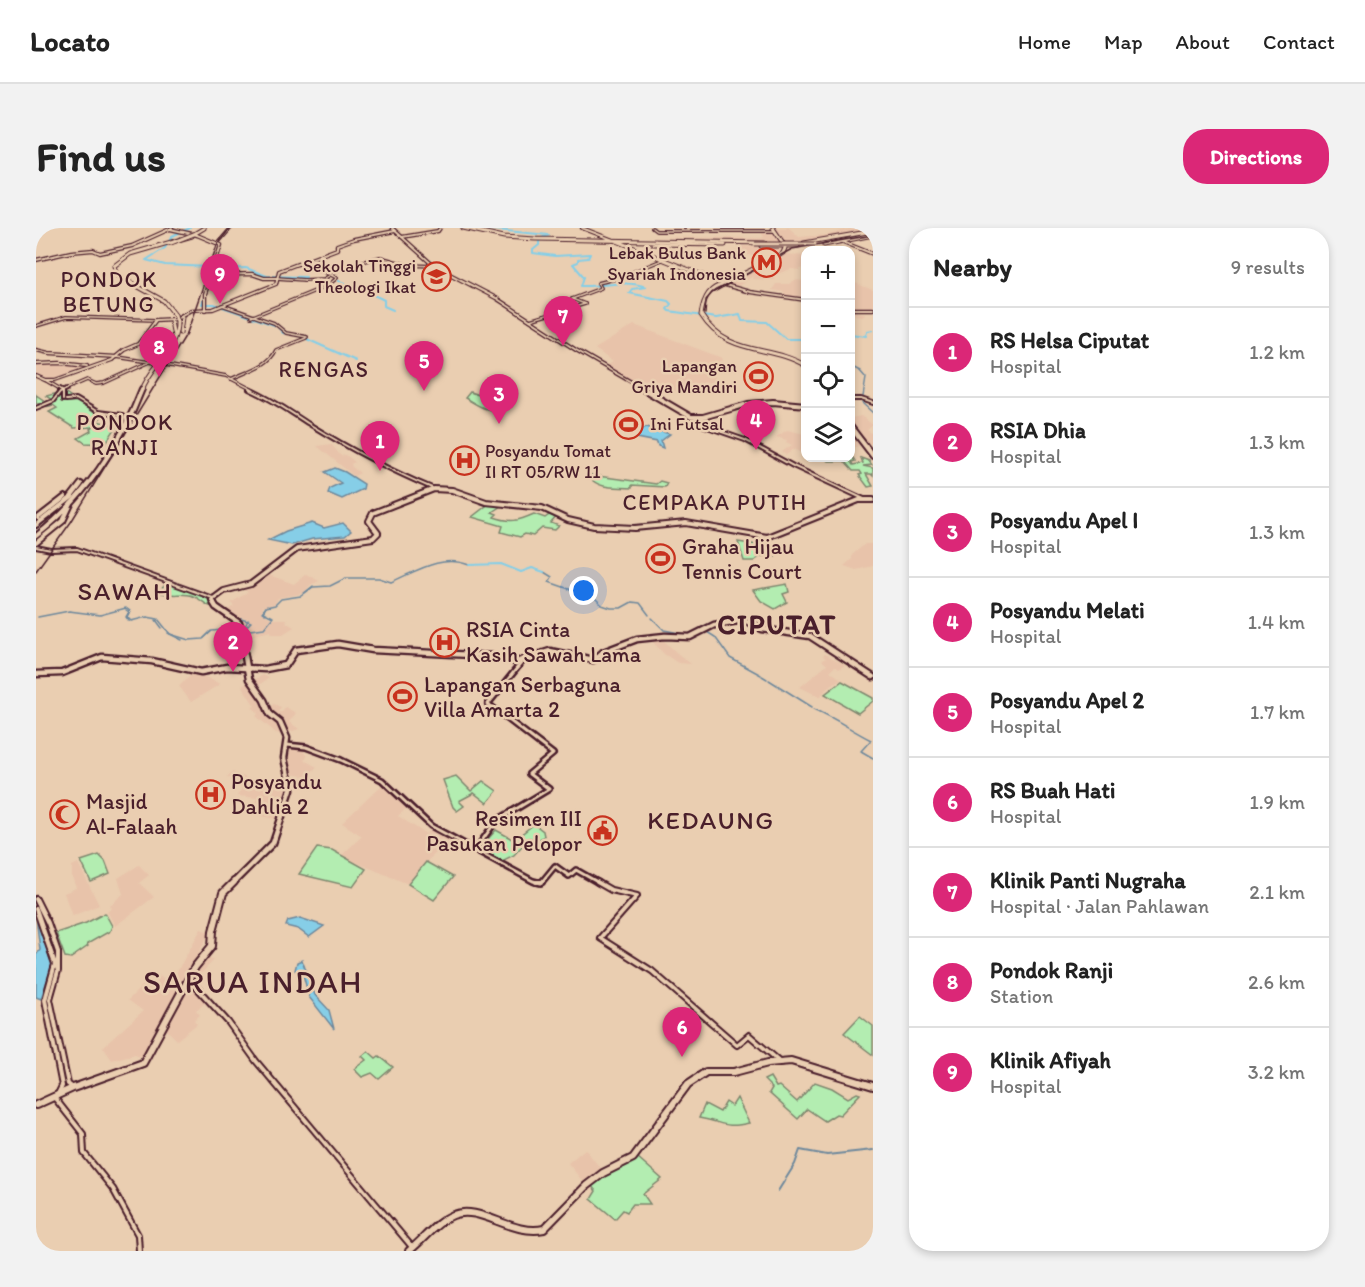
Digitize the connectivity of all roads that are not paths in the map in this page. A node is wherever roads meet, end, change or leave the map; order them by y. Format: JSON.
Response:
{"nodes":[{"id":1,"x":171,"y":228,"type":"edge"},
{"id":2,"x":231,"y":228,"type":"edge"},
{"id":3,"x":462,"y":228,"type":"edge"},
{"id":4,"x":582,"y":228,"type":"edge"},
{"id":5,"x":652,"y":228,"type":"edge"},
{"id":6,"x":203,"y":229,"type":"edge"},
{"id":7,"x":438,"y":229,"type":"edge"},
{"id":8,"x":394,"y":230,"type":"edge"},
{"id":9,"x":775,"y":230,"type":"edge"},
{"id":10,"x":656,"y":231,"type":"junction"},
{"id":11,"x":676,"y":231,"type":"junction"},
{"id":12,"x":873,"y":233,"type":"edge"},
{"id":13,"x":402,"y":237,"type":"junction"},
{"id":14,"x":606,"y":239,"type":"junction"},
{"id":15,"x":535,"y":240,"type":"junction"},
{"id":16,"x":548,"y":240,"type":"junction"},
{"id":17,"x":621,"y":241,"type":"junction"},
{"id":18,"x":216,"y":242,"type":"junction"},
{"id":19,"x":658,"y":242,"type":"junction"},
{"id":20,"x":711,"y":242,"type":"junction"},
{"id":21,"x":836,"y":242,"type":"junction"},
{"id":22,"x":845,"y":242,"type":"junction"},
{"id":23,"x":726,"y":243,"type":"junction"},
{"id":24,"x":780,"y":244,"type":"junction"},
{"id":25,"x":813,"y":244,"type":"junction"},
{"id":26,"x":800,"y":245,"type":"junction"},
{"id":27,"x":873,"y":254,"type":"edge"},
{"id":28,"x":778,"y":257,"type":"dead end"},
{"id":29,"x":36,"y":260,"type":"edge"},
{"id":30,"x":662,"y":260,"type":"junction"},
{"id":31,"x":298,"y":264,"type":"junction"},
{"id":32,"x":434,"y":266,"type":"junction"},
{"id":33,"x":756,"y":269,"type":"tunnel mouth"},
{"id":34,"x":212,"y":274,"type":"junction"},
{"id":35,"x":332,"y":275,"type":"junction"},
{"id":36,"x":277,"y":276,"type":"junction"},
{"id":37,"x":722,"y":284,"type":"junction"},
{"id":38,"x":801,"y":299,"type":"edge"},
{"id":39,"x":204,"y":306,"type":"junction"},
{"id":40,"x":221,"y":307,"type":"junction"},
{"id":41,"x":855,"y":309,"type":"edge"},
{"id":42,"x":873,"y":309,"type":"edge"},
{"id":43,"x":703,"y":316,"type":"junction"},
{"id":44,"x":178,"y":317,"type":"junction"},
{"id":45,"x":251,"y":317,"type":"junction"},
{"id":46,"x":155,"y":320,"type":"junction"},
{"id":47,"x":530,"y":320,"type":"junction"},
{"id":48,"x":36,"y":326,"type":"edge"},
{"id":49,"x":36,"y":350,"type":"edge"},
{"id":50,"x":116,"y":357,"type":"junction"},
{"id":51,"x":150,"y":362,"type":"junction"},
{"id":52,"x":801,"y":363,"type":"edge"},
{"id":53,"x":36,"y":364,"type":"edge"},
{"id":54,"x":82,"y":368,"type":"junction"},
{"id":55,"x":36,"y":376,"type":"edge"},
{"id":56,"x":231,"y":379,"type":"junction"},
{"id":57,"x":50,"y":381,"type":"junction"},
{"id":58,"x":63,"y":390,"type":"junction"},
{"id":59,"x":855,"y":399,"type":"edge"},
{"id":60,"x":873,"y":403,"type":"edge"},
{"id":61,"x":801,"y":405,"type":"edge"},
{"id":62,"x":36,"y":408,"type":"edge"},
{"id":63,"x":118,"y":415,"type":"dead end"},
{"id":64,"x":696,"y":418,"type":"junction"},
{"id":65,"x":855,"y":432,"type":"edge"},
{"id":66,"x":873,"y":455,"type":"edge"},
{"id":67,"x":87,"y":478,"type":"junction"},
{"id":68,"x":81,"y":484,"type":"junction"},
{"id":69,"x":434,"y":489,"type":"junction"},
{"id":70,"x":864,"y":499,"type":"junction"},
{"id":71,"x":873,"y":500,"type":"edge"},
{"id":72,"x":58,"y":504,"type":"junction"},
{"id":73,"x":71,"y":504,"type":"junction"},
{"id":74,"x":37,"y":519,"type":"edge"},
{"id":75,"x":36,"y":525,"type":"edge"},
{"id":76,"x":36,"y":541,"type":"edge"},
{"id":77,"x":213,"y":598,"type":"junction"},
{"id":78,"x":522,"y":662,"type":"junction"},
{"id":79,"x":247,"y":669,"type":"junction"},
{"id":80,"x":36,"y":674,"type":"edge"},
{"id":81,"x":873,"y":677,"type":"edge"},
{"id":82,"x":287,"y":745,"type":"junction"},
{"id":83,"x":476,"y":849,"type":"junction"},
{"id":84,"x":36,"y":899,"type":"edge"},
{"id":85,"x":36,"y":909,"type":"edge"},
{"id":86,"x":189,"y":980,"type":"junction"},
{"id":87,"x":779,"y":1061,"type":"junction"},
{"id":88,"x":62,"y":1086,"type":"junction"},
{"id":89,"x":70,"y":1086,"type":"junction"},
{"id":90,"x":873,"y":1086,"type":"edge"},
{"id":91,"x":56,"y":1095,"type":"junction"},
{"id":92,"x":36,"y":1105,"type":"edge"},
{"id":93,"x":411,"y":1250,"type":"edge"},
{"id":94,"x":139,"y":1251,"type":"edge"}],
"edges":[{"from":1,"to":18,"type":"main road"},
{"from":1,"to":29,"type":"main road"},
{"from":2,"to":18,"type":"street"},
{"from":3,"to":15,"type":"highway"},
{"from":3,"to":15,"type":"highway"},
{"from":3,"to":15,"type":"highway"},
{"from":4,"to":14,"type":"main road"},
{"from":5,"to":10,"type":"street"},
{"from":6,"to":44,"type":"highway","bridge":true},
{"from":7,"to":13,"type":"main road"},
{"from":8,"to":13,"type":"main road"},
{"from":8,"to":31,"type":"main road"},
{"from":9,"to":11,"type":"street"},
{"from":9,"to":24,"type":"highway"},
{"from":10,"to":11,"type":"street"},
{"from":10,"to":11,"type":"street"},
{"from":12,"to":21,"type":"highway"},
{"from":12,"to":22,"type":"highway"},
{"from":12,"to":25,"type":"highway"},
{"from":13,"to":32,"type":"main road"},
{"from":14,"to":16,"type":"highway"},
{"from":14,"to":16,"type":"highway"},
{"from":14,"to":17,"type":"highway"},
{"from":14,"to":17,"type":"main road"},
{"from":15,"to":16,"type":"highway"},
{"from":17,"to":19,"type":"highway"},
{"from":17,"to":20,"type":"highway"},
{"from":17,"to":23,"type":"highway"},
{"from":17,"to":30,"type":"highway"},
{"from":18,"to":34,"type":"main road"},
{"from":19,"to":20,"type":"highway"},
{"from":19,"to":23,"type":"highway"},
{"from":19,"to":24,"type":"highway"},
{"from":20,"to":23,"type":"highway"},
{"from":21,"to":22,"type":"highway"},
{"from":21,"to":25,"type":"highway"},
{"from":21,"to":26,"type":"highway"},
{"from":22,"to":27,"type":"main road"},
{"from":23,"to":25,"type":"highway","bridge":true},
{"from":24,"to":26,"type":"highway"},
{"from":24,"to":26,"type":"highway"},
{"from":24,"to":28,"type":"highway"},
{"from":25,"to":26,"type":"highway"},
{"from":30,"to":37,"type":"highway"},
{"from":30,"to":47,"type":"street"},
{"from":31,"to":35,"type":"street"},
{"from":31,"to":36,"type":"main road"},
{"from":32,"to":35,"type":"street"},
{"from":32,"to":47,"type":"main road"},
{"from":33,"to":37,"type":"highway"},
{"from":34,"to":36,"type":"main road"},
{"from":34,"to":39,"type":"main road"},
{"from":35,"to":36,"type":"street"},
{"from":35,"to":45,"type":"street"},
{"from":36,"to":40,"type":"main road"},
{"from":37,"to":38,"type":"main road"},
{"from":37,"to":43,"type":"highway"},
{"from":37,"to":43,"type":"highway"},
{"from":39,"to":40,"type":"main road"},
{"from":39,"to":44,"type":"main road"},
{"from":40,"to":45,"type":"street"},
{"from":41,"to":42,"type":"main road"},
{"from":43,"to":52,"type":"highway"},
{"from":44,"to":46,"type":"main road"},
{"from":44,"to":46,"type":"main road"},
{"from":44,"to":67,"type":"highway"},
{"from":44,"to":73,"type":"highway"},
{"from":45,"to":56,"type":"street"},
{"from":46,"to":48,"type":"street"},
{"from":46,"to":50,"type":"main road"},
{"from":47,"to":64,"type":"main road"},
{"from":49,"to":50,"type":"main road"},
{"from":50,"to":51,"type":"street"},
{"from":50,"to":54,"type":"main road"},
{"from":51,"to":56,"type":"street","bridge":true},
{"from":51,"to":58,"type":"street"},
{"from":53,"to":54,"type":"main road"},
{"from":54,"to":57,"type":"main road"},
{"from":55,"to":57,"type":"main road"},
{"from":56,"to":69,"type":"street"},
{"from":57,"to":58,"type":"street"},
{"from":58,"to":62,"type":"street"},
{"from":58,"to":63,"type":"street"},
{"from":59,"to":60,"type":"street"},
{"from":61,"to":64,"type":"main road"},
{"from":64,"to":70,"type":"street"},
{"from":65,"to":66,"type":"highway"},
{"from":67,"to":68,"type":"highway"},
{"from":67,"to":75,"type":"highway"},
{"from":68,"to":72,"type":"highway"},
{"from":68,"to":72,"type":"highway"},
{"from":69,"to":70,"type":"main road"},
{"from":69,"to":77,"type":"main road"},
{"from":70,"to":71,"type":"main road"},
{"from":72,"to":74,"type":"highway"},
{"from":73,"to":76,"type":"highway"},
{"from":73,"to":76,"type":"highway"},
{"from":76,"to":77,"type":"street"},
{"from":77,"to":79,"type":"main road"},
{"from":78,"to":79,"type":"main road"},
{"from":78,"to":81,"type":"main road"},
{"from":78,"to":83,"type":"street"},
{"from":79,"to":80,"type":"main road"},
{"from":79,"to":82,"type":"main road"},
{"from":82,"to":83,"type":"street"},
{"from":82,"to":86,"type":"main road"},
{"from":83,"to":87,"type":"street"},
{"from":84,"to":89,"type":"street"},
{"from":85,"to":88,"type":"street"},
{"from":86,"to":89,"type":"main road"},
{"from":86,"to":93,"type":"street"},
{"from":87,"to":90,"type":"main road"},
{"from":87,"to":93,"type":"main road"},
{"from":88,"to":89,"type":"street"},
{"from":88,"to":91,"type":"street"},
{"from":89,"to":91,"type":"main road"},
{"from":91,"to":92,"type":"main road"},
{"from":91,"to":94,"type":"street"}]}
